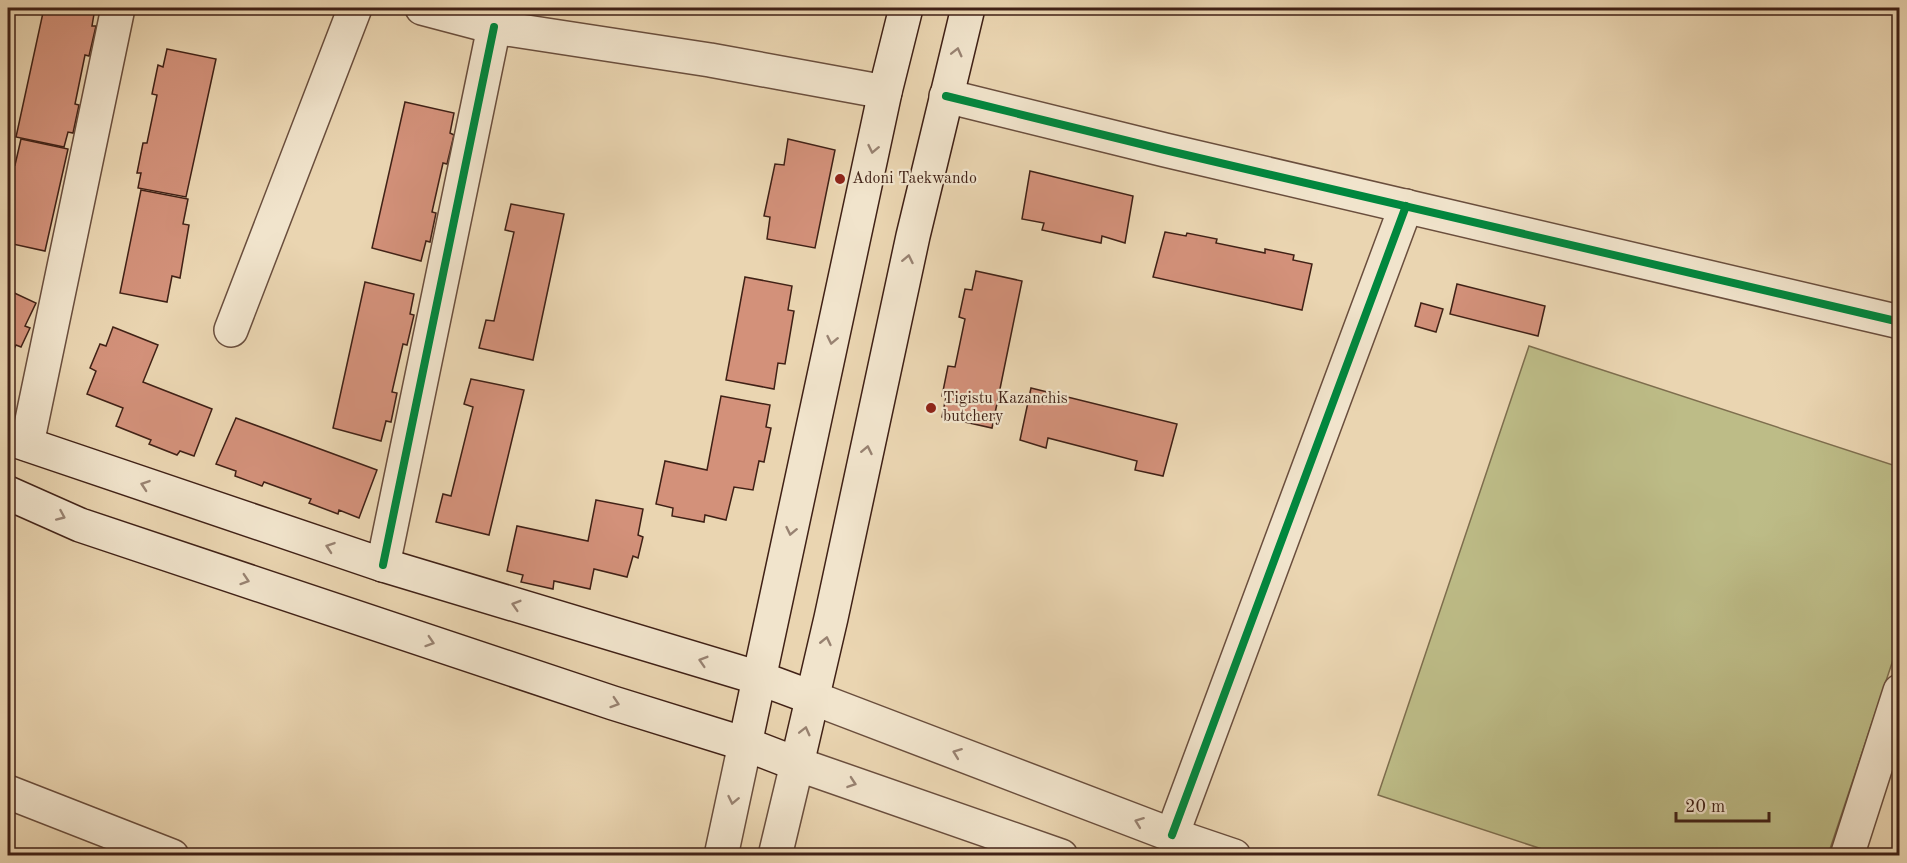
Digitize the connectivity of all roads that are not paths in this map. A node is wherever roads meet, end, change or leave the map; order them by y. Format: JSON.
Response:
{"nodes":[{"id":1,"x":118,"y":8,"type":"edge"},
{"id":2,"x":355,"y":8,"type":"edge"},
{"id":3,"x":422,"y":8,"type":"edge"},
{"id":4,"x":906,"y":8,"type":"edge"},
{"id":5,"x":968,"y":8,"type":"edge"},
{"id":6,"x":494,"y":27,"type":"junction"},
{"id":7,"x":885,"y":92,"type":"junction"},
{"id":8,"x":946,"y":96,"type":"junction"},
{"id":9,"x":1406,"y":206,"type":"junction"},
{"id":10,"x":1899,"y":322,"type":"edge"},
{"id":11,"x":231,"y":330,"type":"dead end"},
{"id":12,"x":17,"y":441,"type":"edge"},
{"id":13,"x":8,"y":493,"type":"edge"},
{"id":14,"x":383,"y":566,"type":"junction"},
{"id":15,"x":759,"y":678,"type":"junction"},
{"id":16,"x":1899,"y":691,"type":"edge"},
{"id":17,"x":813,"y":698,"type":"junction"},
{"id":18,"x":745,"y":744,"type":"junction"},
{"id":19,"x":797,"y":764,"type":"junction"},
{"id":20,"x":8,"y":792,"type":"edge"},
{"id":21,"x":1172,"y":835,"type":"junction"},
{"id":22,"x":172,"y":855,"type":"edge"},
{"id":23,"x":721,"y":855,"type":"edge"},
{"id":24,"x":776,"y":855,"type":"edge"},
{"id":25,"x":1061,"y":855,"type":"edge"},
{"id":26,"x":1234,"y":855,"type":"edge"},
{"id":27,"x":1847,"y":855,"type":"edge"}],
"edges":[{"from":1,"to":12,"type":"street"},
{"from":2,"to":11,"type":"street"},
{"from":3,"to":6,"type":"street"},
{"from":4,"to":7,"type":"street"},
{"from":8,"to":5,"type":"street","one_way":true},
{"from":6,"to":7,"type":"street"},
{"from":6,"to":14,"type":"street"},
{"from":7,"to":15,"type":"street","one_way":true},
{"from":8,"to":9,"type":"street"},
{"from":17,"to":8,"type":"street","one_way":true},
{"from":9,"to":10,"type":"street"},
{"from":9,"to":21,"type":"street"},
{"from":14,"to":12,"type":"street","one_way":true},
{"from":13,"to":18,"type":"street","one_way":true},
{"from":15,"to":14,"type":"street","one_way":true},
{"from":15,"to":17,"type":"street"},
{"from":15,"to":18,"type":"street"},
{"from":16,"to":27,"type":"street"},
{"from":19,"to":17,"type":"street","one_way":true},
{"from":21,"to":17,"type":"street","one_way":true},
{"from":18,"to":19,"type":"street"},
{"from":18,"to":23,"type":"street","one_way":true},
{"from":19,"to":24,"type":"street"},
{"from":19,"to":25,"type":"street","one_way":true},
{"from":20,"to":22,"type":"street"},
{"from":21,"to":26,"type":"street"}]}
